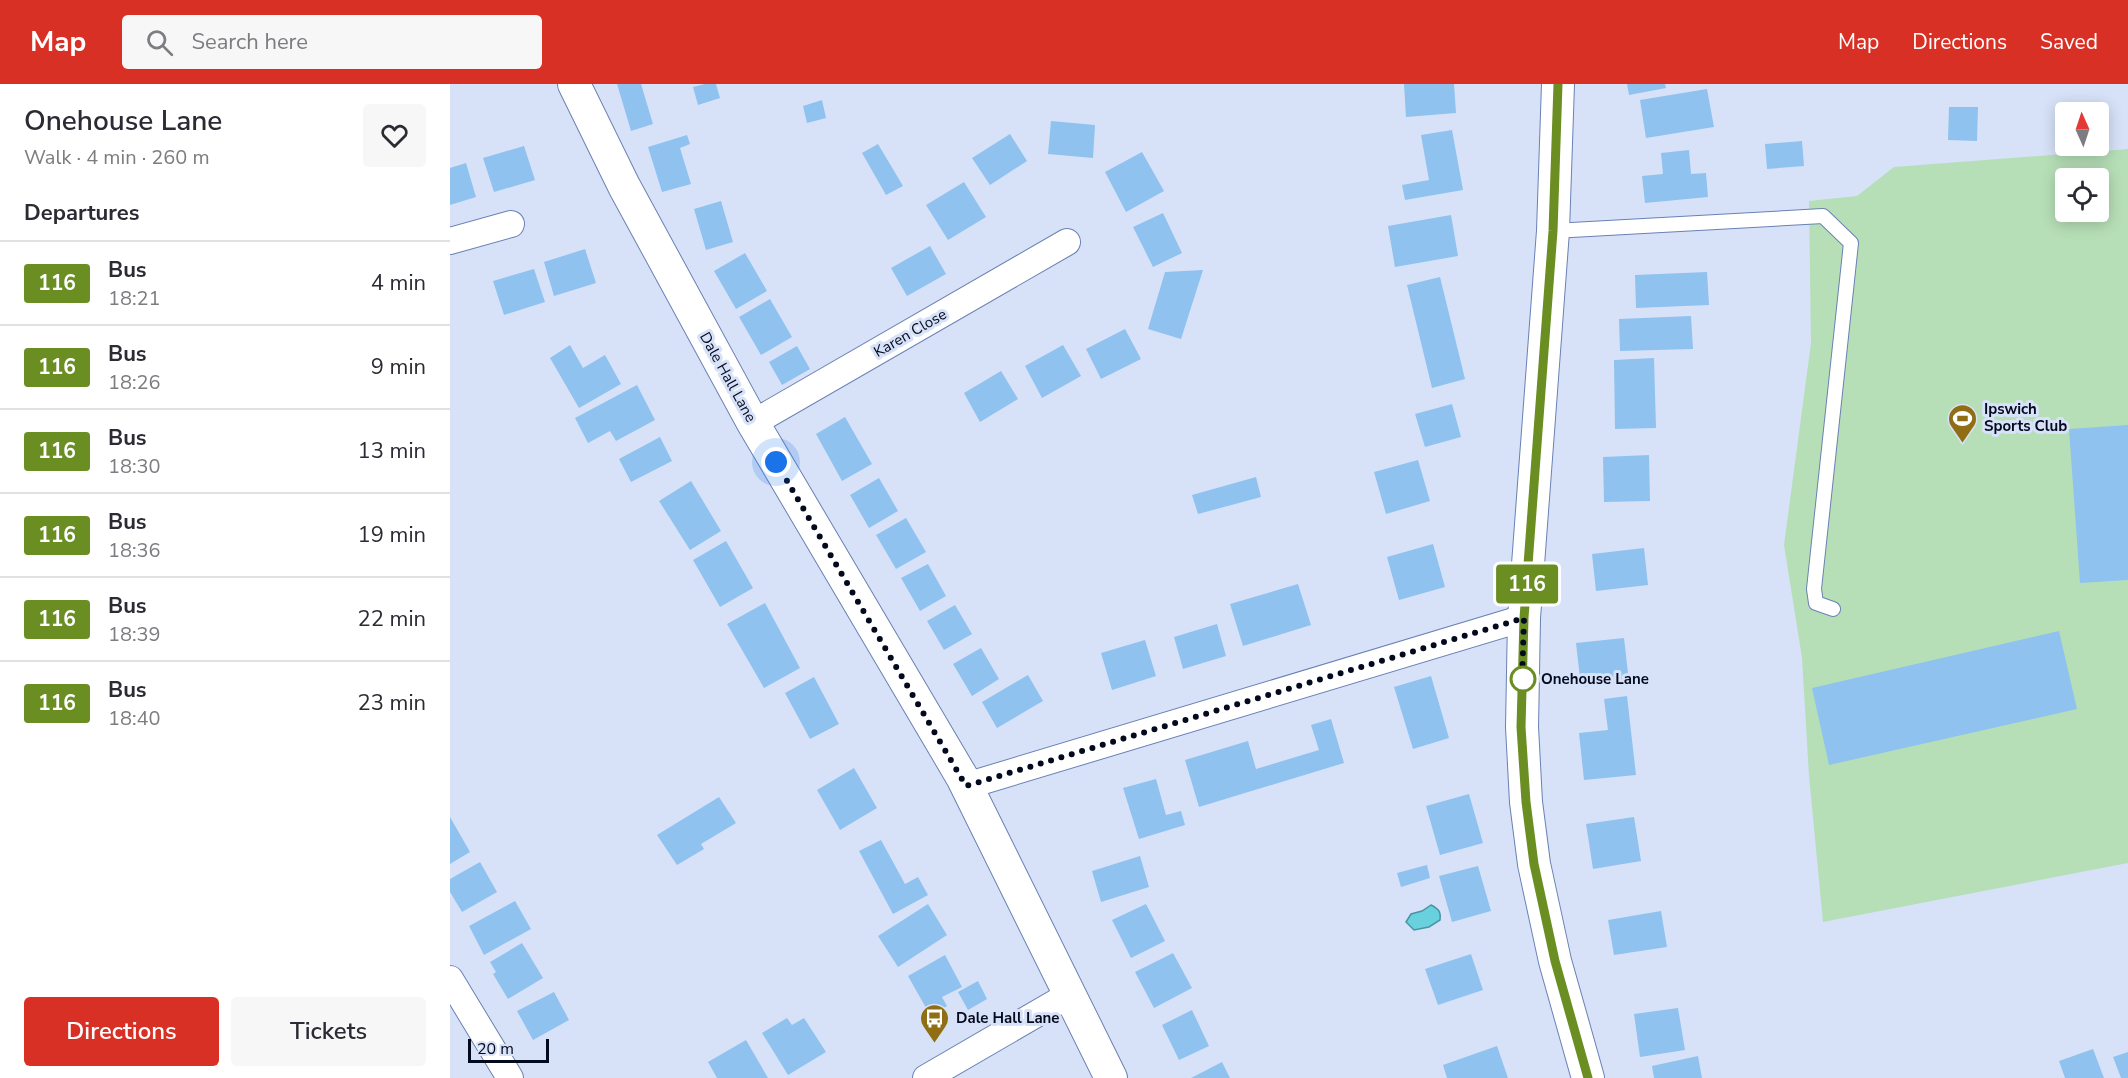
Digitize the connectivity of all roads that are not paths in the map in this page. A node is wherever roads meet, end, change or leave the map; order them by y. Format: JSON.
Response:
{"nodes":[{"id":1,"x":574,"y":84,"type":"edge"},
{"id":2,"x":1558,"y":84,"type":"edge"},
{"id":3,"x":511,"y":224,"type":"dead end"},
{"id":4,"x":1553,"y":231,"type":"junction"},
{"id":5,"x":450,"y":241,"type":"edge"},
{"id":6,"x":1067,"y":242,"type":"dead end"},
{"id":7,"x":753,"y":423,"type":"junction"},
{"id":8,"x":1833,"y":609,"type":"dead end"},
{"id":9,"x":1524,"y":618,"type":"junction"},
{"id":10,"x":966,"y":786,"type":"junction"},
{"id":11,"x":450,"y":979,"type":"edge"},
{"id":12,"x":1069,"y":995,"type":"junction"},
{"id":13,"x":510,"y":1078,"type":"edge"},
{"id":14,"x":926,"y":1078,"type":"edge"},
{"id":15,"x":1111,"y":1078,"type":"edge"},
{"id":16,"x":1588,"y":1078,"type":"edge"}],
"edges":[{"from":1,"to":7,"type":"street","name":"Dale Hall Lane"},
{"from":2,"to":4,"type":"street"},
{"from":3,"to":5,"type":"street"},
{"from":4,"to":8,"type":"lane"},
{"from":4,"to":9,"type":"street"},
{"from":6,"to":7,"type":"street","name":"Karen Close"},
{"from":7,"to":10,"type":"street","name":"Dale Hall Lane"},
{"from":9,"to":10,"type":"street"},
{"from":9,"to":16,"type":"street"},
{"from":10,"to":12,"type":"street","name":"Dale Hall Lane"},
{"from":11,"to":13,"type":"street"},
{"from":12,"to":14,"type":"street"},
{"from":12,"to":15,"type":"street","name":"Dale Hall Lane"}]}
